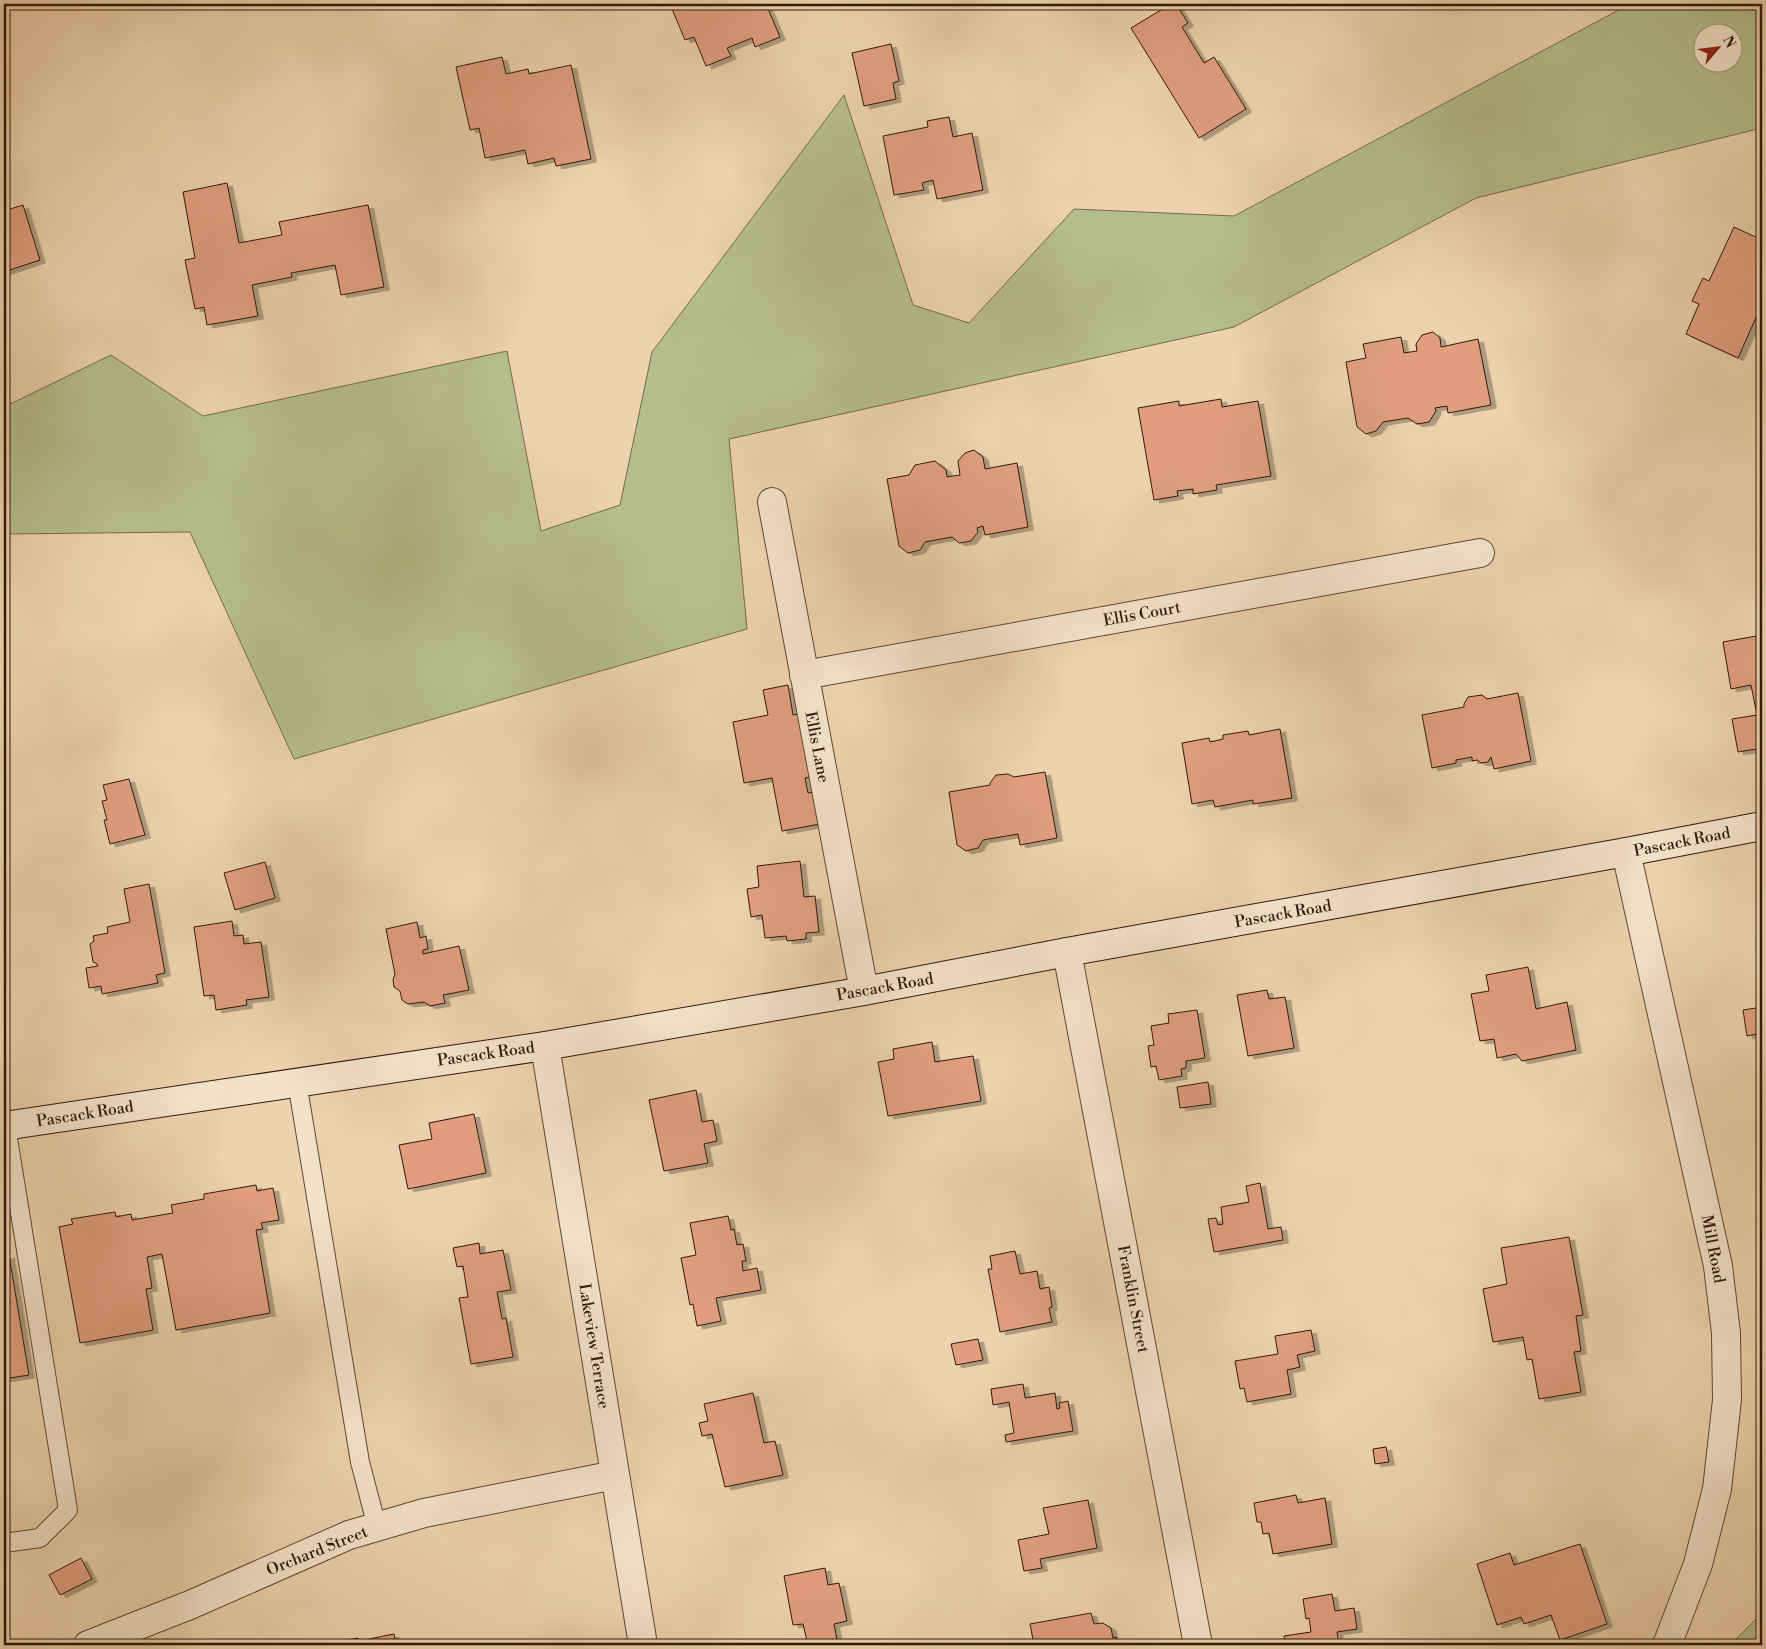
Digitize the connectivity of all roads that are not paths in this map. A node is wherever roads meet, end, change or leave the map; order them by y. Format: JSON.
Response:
{"nodes":[{"id":1,"x":772,"y":502,"type":"dead end"},
{"id":2,"x":1480,"y":553,"type":"dead end"},
{"id":3,"x":804,"y":675,"type":"junction"},
{"id":4,"x":1762,"y":826,"type":"edge"},
{"id":5,"x":1626,"y":852,"type":"junction"},
{"id":6,"x":1067,"y":952,"type":"junction"},
{"id":7,"x":864,"y":991,"type":"junction"},
{"id":8,"x":545,"y":1046,"type":"junction"},
{"id":9,"x":297,"y":1082,"type":"junction"},
{"id":10,"x":5,"y":1126,"type":"edge"},
{"id":11,"x":614,"y":1474,"type":"junction"},
{"id":12,"x":377,"y":1527,"type":"junction"},
{"id":13,"x":4,"y":1544,"type":"edge"},
{"id":14,"x":88,"y":1645,"type":"edge"},
{"id":15,"x":643,"y":1645,"type":"edge"},
{"id":16,"x":1198,"y":1645,"type":"edge"},
{"id":17,"x":1667,"y":1645,"type":"edge"}],
"edges":[{"from":1,"to":3,"type":"street","name":"Ellis Lane"},
{"from":2,"to":3,"type":"street","name":"Ellis Court"},
{"from":3,"to":7,"type":"street","name":"Ellis Lane"},
{"from":4,"to":5,"type":"street","name":"Pascack Road"},
{"from":5,"to":6,"type":"street","name":"Pascack Road"},
{"from":5,"to":17,"type":"street","name":"Mill Road"},
{"from":6,"to":7,"type":"street","name":"Pascack Road"},
{"from":6,"to":16,"type":"street","name":"Franklin Street"},
{"from":7,"to":8,"type":"street","name":"Pascack Road"},
{"from":8,"to":9,"type":"street","name":"Pascack Road"},
{"from":8,"to":11,"type":"street","name":"Lakeview Terrace"},
{"from":9,"to":10,"type":"street","name":"Pascack Road"},
{"from":9,"to":12,"type":"lane"},
{"from":10,"to":13,"type":"lane"},
{"from":11,"to":12,"type":"street","name":"Orchard Street"},
{"from":11,"to":15,"type":"street","name":"Lakeview Terrace"},
{"from":12,"to":14,"type":"street","name":"Orchard Street"}]}
